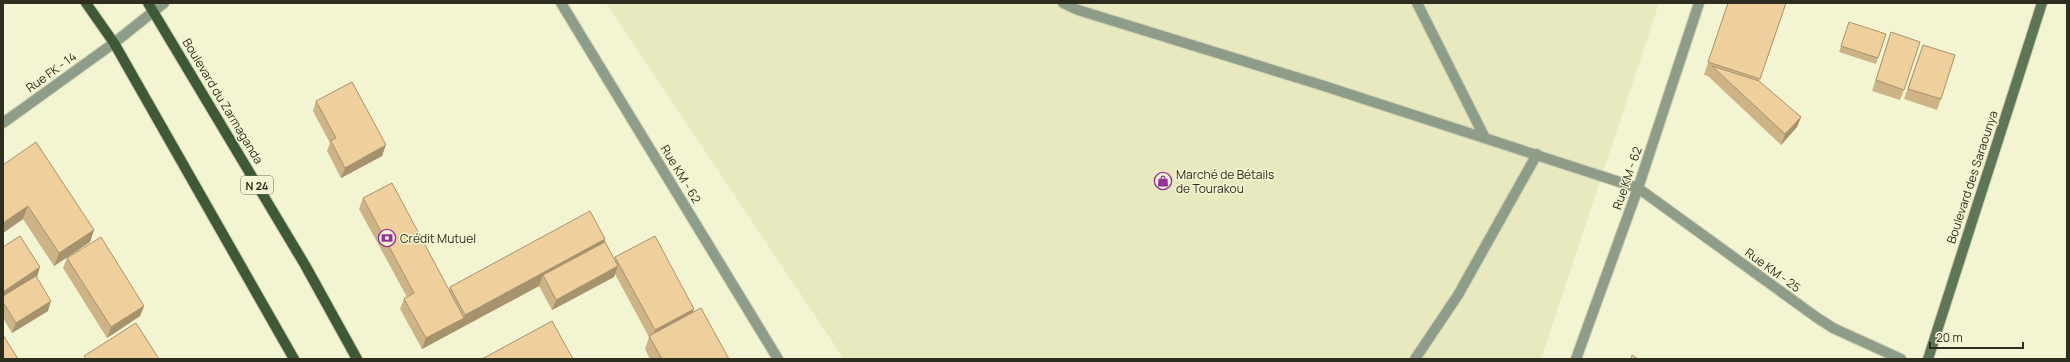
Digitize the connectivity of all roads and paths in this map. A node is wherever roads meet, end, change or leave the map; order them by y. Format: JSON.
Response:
{"nodes":[{"id":1,"x":86,"y":3,"type":"edge"},
{"id":2,"x":148,"y":3,"type":"edge"},
{"id":3,"x":164,"y":3,"type":"edge"},
{"id":4,"x":561,"y":3,"type":"edge"},
{"id":5,"x":1063,"y":3,"type":"edge"},
{"id":6,"x":1417,"y":3,"type":"edge"},
{"id":7,"x":1699,"y":3,"type":"edge"},
{"id":8,"x":2042,"y":3,"type":"edge"},
{"id":9,"x":154,"y":12,"type":"junction"},
{"id":10,"x":114,"y":43,"type":"junction"},
{"id":11,"x":3,"y":123,"type":"edge"},
{"id":12,"x":1485,"y":138,"type":"junction"},
{"id":13,"x":1537,"y":154,"type":"junction"},
{"id":14,"x":1638,"y":188,"type":"junction"},
{"id":15,"x":294,"y":359,"type":"edge"},
{"id":16,"x":357,"y":359,"type":"edge"},
{"id":17,"x":778,"y":359,"type":"edge"},
{"id":18,"x":1415,"y":359,"type":"edge"},
{"id":19,"x":1576,"y":359,"type":"edge"},
{"id":20,"x":1902,"y":359,"type":"edge"},
{"id":21,"x":1928,"y":359,"type":"edge"}],
"edges":[{"from":1,"to":10,"type":"main road"},
{"from":2,"to":9,"type":"main road","name":"Boulevard du Zarmaganda","number":"N 24"},
{"from":3,"to":9,"type":"street","name":"Rue FK - 14"},
{"from":4,"to":17,"type":"street","name":"Rue KM - 62"},
{"from":5,"to":12,"type":"street","name":"Rue KM - 25"},
{"from":6,"to":12,"type":"street"},
{"from":7,"to":14,"type":"street","name":"Rue KM - 62"},
{"from":8,"to":21,"type":"main road","name":"Boulevard des Saraounya"},
{"from":9,"to":10,"type":"street","name":"Rue FK - 14"},
{"from":9,"to":16,"type":"main road","name":"Boulevard du Zarmaganda","number":"N 24"},
{"from":10,"to":11,"type":"street","name":"Rue FK - 14"},
{"from":10,"to":15,"type":"main road"},
{"from":12,"to":13,"type":"street","name":"Rue KM - 25"},
{"from":13,"to":14,"type":"street","name":"Rue KM - 25"},
{"from":13,"to":18,"type":"street"},
{"from":14,"to":19,"type":"street","name":"Rue KM - 62"},
{"from":14,"to":20,"type":"street","name":"Rue KM - 25"}]}
